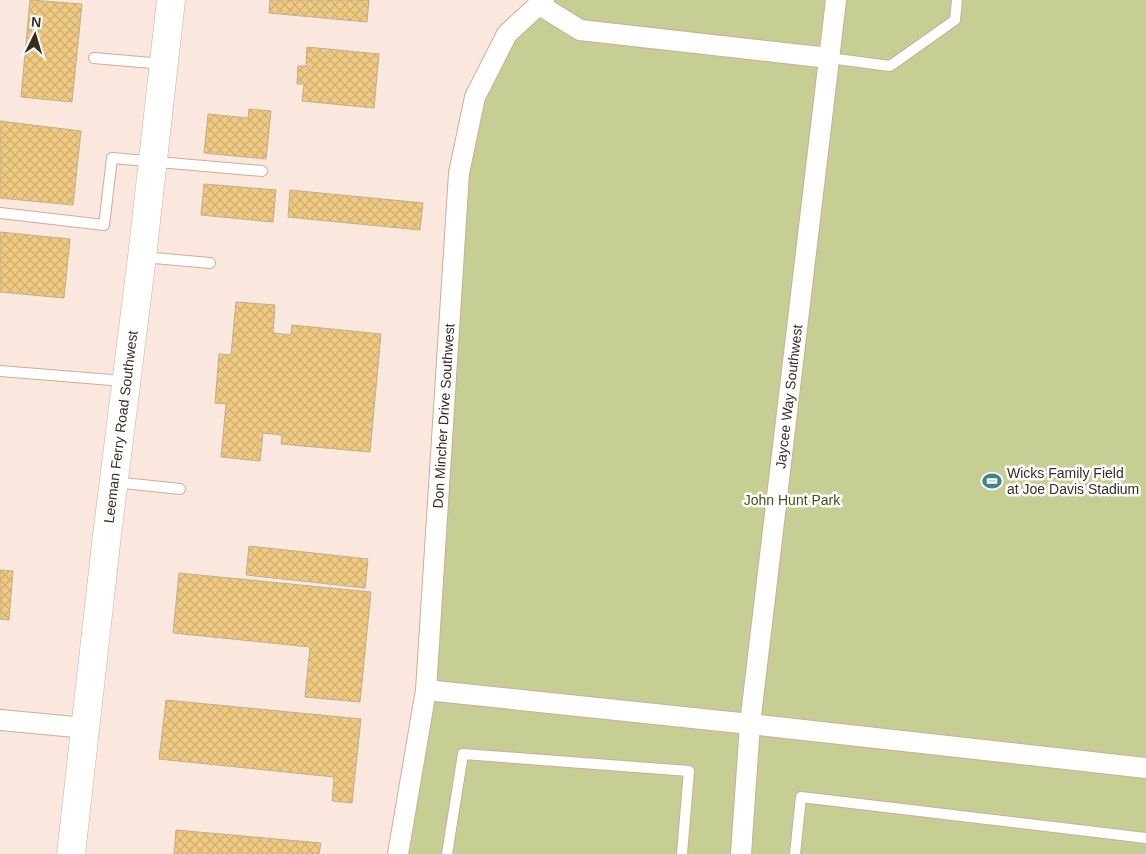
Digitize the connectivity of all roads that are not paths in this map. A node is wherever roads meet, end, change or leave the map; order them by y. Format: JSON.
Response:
{"nodes":[{"id":1,"x":171,"y":0,"type":"edge"},
{"id":2,"x":836,"y":0,"type":"edge"},
{"id":3,"x":957,"y":0,"type":"edge"},
{"id":4,"x":541,"y":2,"type":"edge"},
{"id":5,"x":94,"y":58,"type":"dead end"},
{"id":6,"x":829,"y":58,"type":"junction"},
{"id":7,"x":164,"y":64,"type":"junction"},
{"id":8,"x":153,"y":161,"type":"junction"},
{"id":9,"x":262,"y":171,"type":"dead end"},
{"id":10,"x":0,"y":213,"type":"edge"},
{"id":11,"x":142,"y":257,"type":"junction"},
{"id":12,"x":210,"y":263,"type":"dead end"},
{"id":13,"x":0,"y":371,"type":"edge"},
{"id":14,"x":125,"y":381,"type":"junction"},
{"id":15,"x":114,"y":482,"type":"junction"},
{"id":16,"x":180,"y":488,"type":"dead end"},
{"id":17,"x":426,"y":690,"type":"junction"},
{"id":18,"x":0,"y":720,"type":"edge"},
{"id":19,"x":750,"y":724,"type":"junction"},
{"id":20,"x":86,"y":728,"type":"junction"},
{"id":21,"x":1146,"y":768,"type":"edge"},
{"id":22,"x":1146,"y":838,"type":"edge"},
{"id":23,"x":70,"y":854,"type":"edge"},
{"id":24,"x":398,"y":854,"type":"edge"},
{"id":25,"x":447,"y":854,"type":"edge"},
{"id":26,"x":682,"y":854,"type":"edge"},
{"id":27,"x":741,"y":854,"type":"edge"},
{"id":28,"x":795,"y":854,"type":"edge"}],
"edges":[{"from":1,"to":7,"type":"street","name":"Leeman Ferry Road Southwest"},
{"from":2,"to":6,"type":"street","name":"Jaycee Way Southwest"},
{"from":3,"to":6,"type":"lane"},
{"from":4,"to":6,"type":"street"},
{"from":4,"to":17,"type":"street","name":"Don Mincher Drive Southwest"},
{"from":5,"to":7,"type":"lane"},
{"from":6,"to":19,"type":"street","name":"Jaycee Way Southwest"},
{"from":7,"to":8,"type":"street","name":"Leeman Ferry Road Southwest"},
{"from":8,"to":9,"type":"lane"},
{"from":8,"to":10,"type":"lane"},
{"from":8,"to":11,"type":"street","name":"Leeman Ferry Road Southwest"},
{"from":11,"to":12,"type":"lane"},
{"from":11,"to":14,"type":"street","name":"Leeman Ferry Road Southwest"},
{"from":13,"to":14,"type":"lane"},
{"from":14,"to":15,"type":"street","name":"Leeman Ferry Road Southwest"},
{"from":15,"to":16,"type":"lane"},
{"from":15,"to":20,"type":"street","name":"Leeman Ferry Road Southwest"},
{"from":17,"to":19,"type":"street"},
{"from":17,"to":24,"type":"street","name":"Don Mincher Drive Southwest"},
{"from":18,"to":20,"type":"street"},
{"from":19,"to":21,"type":"street"},
{"from":19,"to":27,"type":"street","name":"Jaycee Way Southwest"},
{"from":20,"to":23,"type":"street","name":"Leeman Ferry Road Southwest"},
{"from":22,"to":28,"type":"lane"},
{"from":25,"to":26,"type":"lane"}]}
